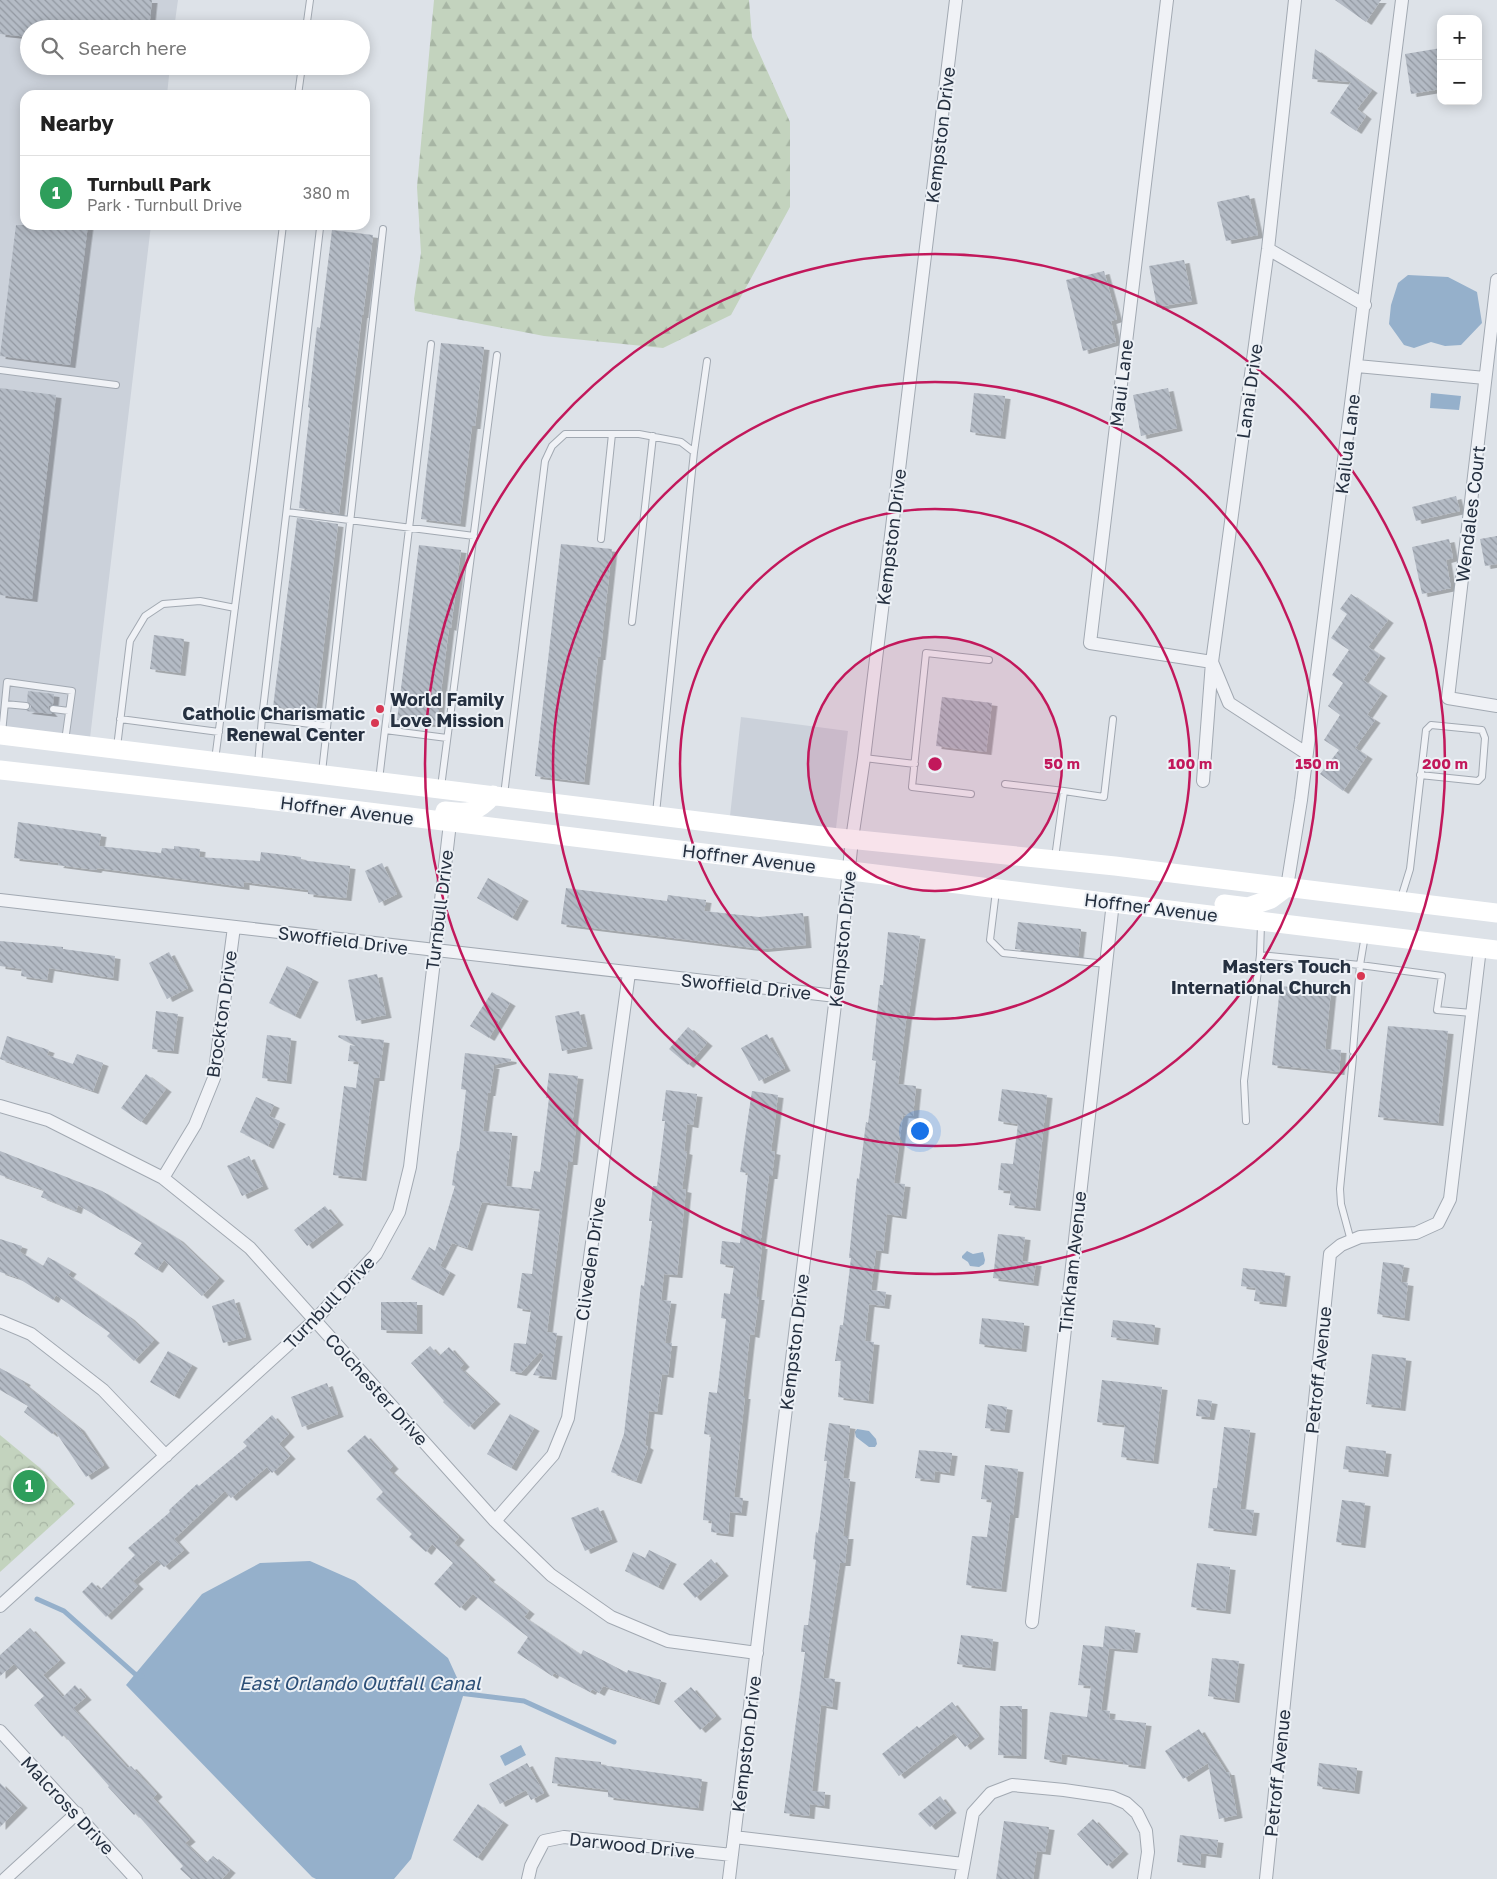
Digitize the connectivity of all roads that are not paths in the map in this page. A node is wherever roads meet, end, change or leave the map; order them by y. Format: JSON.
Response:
{"nodes":[{"id":1,"x":310,"y":0,"type":"edge"},
{"id":2,"x":956,"y":0,"type":"edge"},
{"id":3,"x":1167,"y":0,"type":"edge"},
{"id":4,"x":1295,"y":0,"type":"edge"},
{"id":5,"x":1402,"y":0,"type":"edge"},
{"id":6,"x":307,"y":20,"type":"edge"},
{"id":7,"x":301,"y":75,"type":"edge"},
{"id":8,"x":299,"y":90,"type":"edge"},
{"id":9,"x":383,"y":229,"type":"dead end"},
{"id":10,"x":282,"y":230,"type":"edge"},
{"id":11,"x":320,"y":230,"type":"edge"},
{"id":12,"x":1268,"y":250,"type":"junction"},
{"id":13,"x":1497,"y":280,"type":"edge"},
{"id":14,"x":1365,"y":305,"type":"junction"},
{"id":15,"x":431,"y":344,"type":"dead end"},
{"id":16,"x":497,"y":355,"type":"dead end"},
{"id":17,"x":706,"y":361,"type":"dead end"},
{"id":18,"x":1357,"y":366,"type":"junction"},
{"id":19,"x":0,"y":370,"type":"edge"},
{"id":20,"x":1486,"y":378,"type":"junction"},
{"id":21,"x":116,"y":385,"type":"dead end"},
{"id":22,"x":612,"y":434,"type":"junction"},
{"id":23,"x":653,"y":436,"type":"junction"},
{"id":24,"x":694,"y":452,"type":"junction"},
{"id":25,"x":287,"y":512,"type":"junction"},
{"id":26,"x":350,"y":520,"type":"junction"},
{"id":27,"x":409,"y":527,"type":"junction"},
{"id":28,"x":474,"y":536,"type":"junction"},
{"id":29,"x":601,"y":539,"type":"dead end"},
{"id":30,"x":235,"y":608,"type":"junction"},
{"id":31,"x":632,"y":622,"type":"dead end"},
{"id":32,"x":989,"y":660,"type":"dead end"},
{"id":33,"x":1212,"y":662,"type":"junction"},
{"id":34,"x":5,"y":704,"type":"junction"},
{"id":35,"x":26,"y":706,"type":"dead end"},
{"id":36,"x":1497,"y":706,"type":"edge"},
{"id":37,"x":53,"y":709,"type":"dead end"},
{"id":38,"x":69,"y":711,"type":"junction"},
{"id":39,"x":262,"y":718,"type":"junction"},
{"id":40,"x":120,"y":719,"type":"junction"},
{"id":41,"x":1113,"y":719,"type":"dead end"},
{"id":42,"x":328,"y":726,"type":"junction"},
{"id":43,"x":384,"y":730,"type":"junction"},
{"id":44,"x":219,"y":732,"type":"junction"},
{"id":45,"x":1,"y":735,"type":"edge"},
{"id":46,"x":447,"y":738,"type":"junction"},
{"id":47,"x":65,"y":742,"type":"junction"},
{"id":48,"x":117,"y":748,"type":"junction"},
{"id":49,"x":1306,"y":753,"type":"junction"},
{"id":50,"x":864,"y":758,"type":"junction"},
{"id":51,"x":215,"y":761,"type":"junction"},
{"id":52,"x":915,"y":764,"type":"junction"},
{"id":53,"x":258,"y":765,"type":"junction"},
{"id":54,"x":0,"y":770,"type":"edge"},
{"id":55,"x":322,"y":774,"type":"junction"},
{"id":56,"x":1420,"y":775,"type":"junction"},
{"id":57,"x":378,"y":781,"type":"junction"},
{"id":58,"x":1203,"y":782,"type":"dead end"},
{"id":59,"x":1005,"y":784,"type":"dead end"},
{"id":60,"x":441,"y":789,"type":"junction"},
{"id":61,"x":1064,"y":791,"type":"junction"},
{"id":62,"x":971,"y":794,"type":"dead end"},
{"id":63,"x":499,"y":795,"type":"junction"},
{"id":64,"x":262,"y":800,"type":"junction"},
{"id":65,"x":656,"y":815,"type":"junction"},
{"id":66,"x":450,"y":823,"type":"junction"},
{"id":67,"x":852,"y":838,"type":"junction"},
{"id":68,"x":1055,"y":860,"type":"junction"},
{"id":69,"x":849,"y":870,"type":"junction"},
{"id":70,"x":1287,"y":887,"type":"junction"},
{"id":71,"x":996,"y":888,"type":"junction"},
{"id":72,"x":0,"y":900,"type":"edge"},
{"id":73,"x":1113,"y":902,"type":"junction"},
{"id":74,"x":1400,"y":902,"type":"junction"},
{"id":75,"x":1497,"y":912,"type":"edge"},
{"id":76,"x":1261,"y":922,"type":"junction"},
{"id":77,"x":234,"y":927,"type":"junction"},
{"id":78,"x":1365,"y":934,"type":"junction"},
{"id":79,"x":1497,"y":939,"type":"edge"},
{"id":80,"x":1489,"y":949,"type":"edge"},
{"id":81,"x":434,"y":951,"type":"junction"},
{"id":82,"x":1260,"y":955,"type":"junction"},
{"id":83,"x":1106,"y":964,"type":"junction"},
{"id":84,"x":1360,"y":966,"type":"junction"},
{"id":85,"x":629,"y":973,"type":"junction"},
{"id":86,"x":836,"y":996,"type":"junction"},
{"id":87,"x":1472,"y":1013,"type":"junction"},
{"id":88,"x":0,"y":1106,"type":"edge"},
{"id":89,"x":1246,"y":1121,"type":"dead end"},
{"id":90,"x":163,"y":1178,"type":"junction"},
{"id":91,"x":1351,"y":1241,"type":"junction"},
{"id":92,"x":0,"y":1320,"type":"edge"},
{"id":93,"x":315,"y":1320,"type":"junction"},
{"id":94,"x":166,"y":1456,"type":"junction"},
{"id":95,"x":495,"y":1521,"type":"junction"},
{"id":96,"x":0,"y":1606,"type":"edge"},
{"id":97,"x":1032,"y":1622,"type":"dead end"},
{"id":98,"x":756,"y":1653,"type":"junction"},
{"id":99,"x":0,"y":1731,"type":"edge"},
{"id":100,"x":77,"y":1814,"type":"junction"},
{"id":101,"x":734,"y":1837,"type":"junction"},
{"id":102,"x":732,"y":1855,"type":"junction"},
{"id":103,"x":963,"y":1864,"type":"junction"},
{"id":104,"x":4,"y":1879,"type":"edge"},
{"id":105,"x":136,"y":1879,"type":"edge"},
{"id":106,"x":528,"y":1879,"type":"edge"},
{"id":107,"x":729,"y":1879,"type":"edge"},
{"id":108,"x":962,"y":1879,"type":"edge"},
{"id":109,"x":1144,"y":1879,"type":"edge"},
{"id":110,"x":1266,"y":1879,"type":"edge"}],
"edges":[{"from":1,"to":6,"type":"lane"},
{"from":2,"to":50,"type":"street","name":"Kempston Drive"},
{"from":3,"to":33,"type":"street","name":"Maui Lane"},
{"from":4,"to":12,"type":"street","name":"Lanai Drive"},
{"from":5,"to":14,"type":"street","name":"Kailua Lane"},
{"from":7,"to":8,"type":"lane"},
{"from":9,"to":26,"type":"lane"},
{"from":10,"to":30,"type":"lane"},
{"from":11,"to":25,"type":"lane"},
{"from":12,"to":14,"type":"street"},
{"from":12,"to":33,"type":"street","name":"Lanai Drive"},
{"from":13,"to":20,"type":"street","name":"Wendales Court"},
{"from":14,"to":18,"type":"street","name":"Kailua Lane"},
{"from":15,"to":27,"type":"lane"},
{"from":16,"to":28,"type":"lane"},
{"from":17,"to":24,"type":"lane"},
{"from":18,"to":20,"type":"street"},
{"from":18,"to":49,"type":"street","name":"Kailua Lane"},
{"from":19,"to":21,"type":"lane"},
{"from":20,"to":36,"type":"street","name":"Wendales Court"},
{"from":22,"to":23,"type":"lane"},
{"from":22,"to":29,"type":"lane"},
{"from":22,"to":63,"type":"lane"},
{"from":23,"to":24,"type":"lane"},
{"from":23,"to":31,"type":"lane"},
{"from":24,"to":65,"type":"lane"},
{"from":25,"to":26,"type":"lane"},
{"from":25,"to":39,"type":"lane"},
{"from":26,"to":27,"type":"lane"},
{"from":26,"to":42,"type":"lane"},
{"from":27,"to":28,"type":"lane"},
{"from":27,"to":43,"type":"lane"},
{"from":28,"to":46,"type":"lane"},
{"from":30,"to":40,"type":"lane"},
{"from":30,"to":44,"type":"lane"},
{"from":32,"to":52,"type":"lane"},
{"from":33,"to":49,"type":"street"},
{"from":33,"to":58,"type":"street","name":"Lanai Drive"},
{"from":34,"to":35,"type":"lane"},
{"from":34,"to":38,"type":"lane"},
{"from":34,"to":45,"type":"lane"},
{"from":37,"to":38,"type":"lane"},
{"from":38,"to":47,"type":"lane"},
{"from":39,"to":42,"type":"lane"},
{"from":39,"to":53,"type":"lane"},
{"from":40,"to":44,"type":"lane"},
{"from":40,"to":48,"type":"lane"},
{"from":41,"to":61,"type":"lane"},
{"from":42,"to":55,"type":"lane"},
{"from":43,"to":46,"type":"lane"},
{"from":43,"to":57,"type":"lane"},
{"from":44,"to":51,"type":"lane"},
{"from":45,"to":47,"type":"main road","name":"Hoffner Avenue"},
{"from":46,"to":60,"type":"lane"},
{"from":47,"to":48,"type":"main road","name":"Hoffner Avenue"},
{"from":48,"to":51,"type":"main road","name":"Hoffner Avenue"},
{"from":49,"to":70,"type":"street","name":"Kailua Lane"},
{"from":50,"to":52,"type":"lane"},
{"from":50,"to":67,"type":"street","name":"Kempston Drive"},
{"from":51,"to":53,"type":"main road","name":"Hoffner Avenue"},
{"from":52,"to":62,"type":"lane"},
{"from":53,"to":55,"type":"main road","name":"Hoffner Avenue"},
{"from":54,"to":64,"type":"main road","name":"Hoffner Avenue"},
{"from":55,"to":57,"type":"main road","name":"Hoffner Avenue"},
{"from":56,"to":56,"type":"lane"},
{"from":56,"to":74,"type":"lane"},
{"from":57,"to":60,"type":"main road","name":"Hoffner Avenue"},
{"from":59,"to":61,"type":"lane"},
{"from":60,"to":63,"type":"main road","name":"Hoffner Avenue"},
{"from":61,"to":68,"type":"lane"},
{"from":63,"to":64,"type":"main road"},
{"from":63,"to":65,"type":"main road","name":"Hoffner Avenue"},
{"from":64,"to":66,"type":"main road","name":"Hoffner Avenue"},
{"from":65,"to":67,"type":"main road","name":"Hoffner Avenue"},
{"from":66,"to":69,"type":"main road","name":"Hoffner Avenue"},
{"from":66,"to":81,"type":"street","name":"Turnbull Drive"},
{"from":67,"to":68,"type":"main road","name":"Hoffner Avenue"},
{"from":67,"to":69,"type":"street","name":"Kempston Drive"},
{"from":68,"to":70,"type":"main road","name":"Hoffner Avenue"},
{"from":69,"to":71,"type":"main road","name":"Hoffner Avenue"},
{"from":69,"to":86,"type":"street","name":"Kempston Drive"},
{"from":70,"to":73,"type":"main road"},
{"from":70,"to":74,"type":"main road","name":"Hoffner Avenue"},
{"from":71,"to":73,"type":"main road","name":"Hoffner Avenue"},
{"from":71,"to":83,"type":"lane"},
{"from":72,"to":77,"type":"street","name":"Swoffield Drive"},
{"from":73,"to":76,"type":"main road","name":"Hoffner Avenue"},
{"from":73,"to":83,"type":"street","name":"Tinkham Avenue"},
{"from":74,"to":75,"type":"main road","name":"Hoffner Avenue"},
{"from":76,"to":78,"type":"main road","name":"Hoffner Avenue"},
{"from":76,"to":82,"type":"lane"},
{"from":77,"to":81,"type":"street","name":"Swoffield Drive"},
{"from":77,"to":90,"type":"street","name":"Brockton Drive"},
{"from":78,"to":80,"type":"main road","name":"Hoffner Avenue"},
{"from":78,"to":84,"type":"lane"},
{"from":79,"to":80,"type":"main road"},
{"from":80,"to":87,"type":"street","name":"Petroff Avenue"},
{"from":81,"to":85,"type":"street","name":"Swoffield Drive"},
{"from":81,"to":93,"type":"street","name":"Turnbull Drive"},
{"from":82,"to":84,"type":"lane"},
{"from":82,"to":89,"type":"lane"},
{"from":83,"to":97,"type":"street","name":"Tinkham Avenue"},
{"from":84,"to":87,"type":"lane"},
{"from":84,"to":91,"type":"lane"},
{"from":85,"to":86,"type":"street","name":"Swoffield Drive"},
{"from":85,"to":95,"type":"street","name":"Cliveden Drive"},
{"from":86,"to":98,"type":"street","name":"Kempston Drive"},
{"from":87,"to":91,"type":"street","name":"Petroff Avenue"},
{"from":88,"to":90,"type":"street","name":"Colchester Drive"},
{"from":90,"to":93,"type":"street","name":"Colchester Drive"},
{"from":91,"to":110,"type":"street","name":"Petroff Avenue"},
{"from":92,"to":94,"type":"street"},
{"from":93,"to":94,"type":"street","name":"Turnbull Drive"},
{"from":93,"to":95,"type":"street","name":"Colchester Drive"},
{"from":94,"to":96,"type":"street","name":"Turnbull Drive"},
{"from":95,"to":98,"type":"street","name":"Colchester Drive"},
{"from":98,"to":101,"type":"street","name":"Kempston Drive"},
{"from":99,"to":100,"type":"street","name":"Malcross Drive"},
{"from":100,"to":104,"type":"street"},
{"from":100,"to":105,"type":"street","name":"Malcross Drive"},
{"from":101,"to":102,"type":"street","name":"Kempston Drive"},
{"from":101,"to":103,"type":"street"},
{"from":102,"to":106,"type":"street","name":"Darwood Drive"},
{"from":102,"to":107,"type":"street","name":"Kempston Drive"},
{"from":103,"to":108,"type":"street"},
{"from":103,"to":109,"type":"street"}]}
